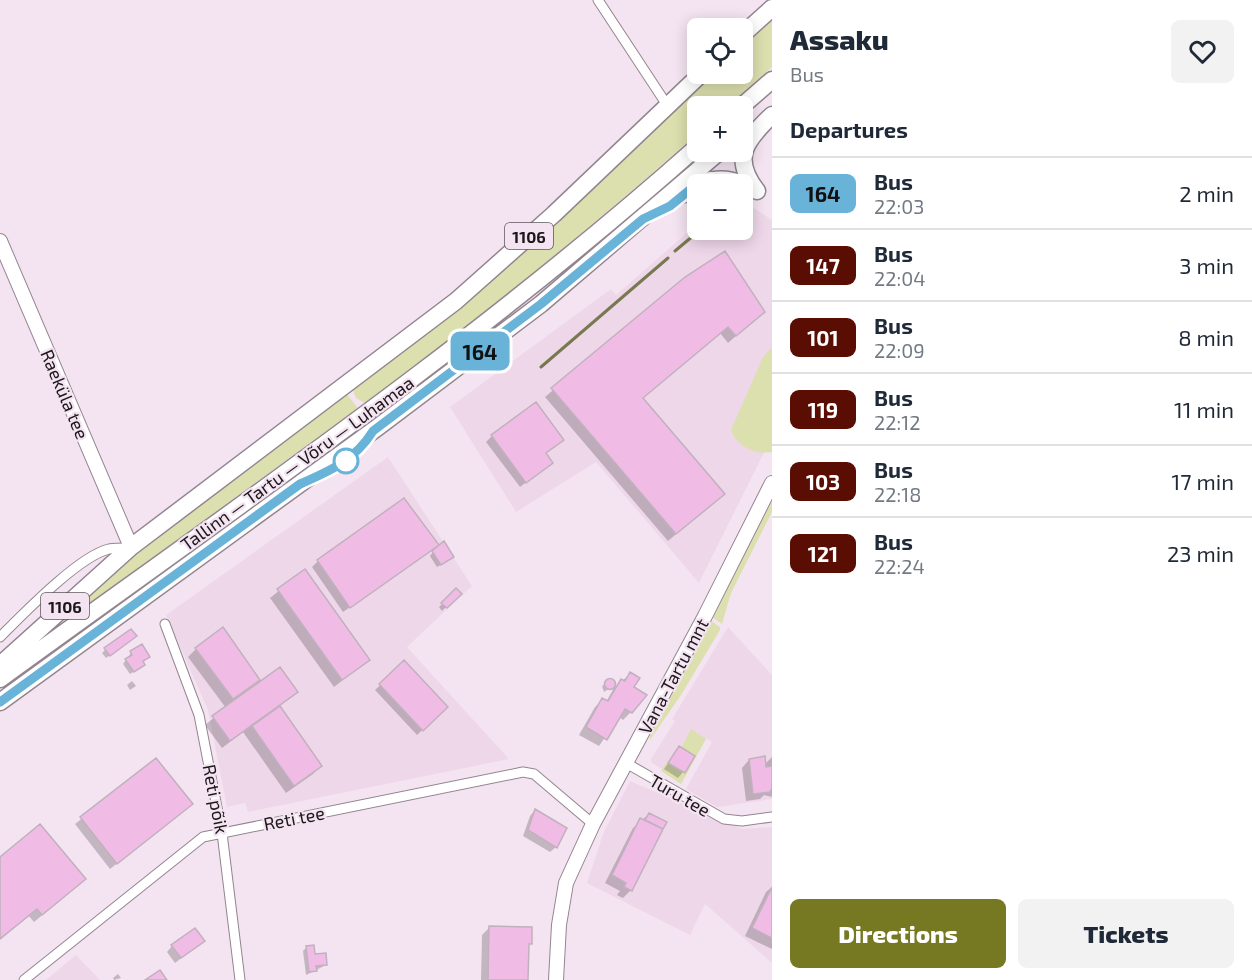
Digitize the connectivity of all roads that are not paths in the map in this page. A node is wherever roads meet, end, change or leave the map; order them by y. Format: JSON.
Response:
{"nodes":[{"id":1,"x":598,"y":0,"type":"edge"},
{"id":2,"x":772,"y":8,"type":"edge"},
{"id":3,"x":753,"y":25,"type":"edge"},
{"id":4,"x":772,"y":80,"type":"edge"},
{"id":5,"x":691,"y":84,"type":"edge"},
{"id":6,"x":753,"y":96,"type":"edge"},
{"id":7,"x":772,"y":104,"type":"edge"},
{"id":8,"x":667,"y":105,"type":"junction"},
{"id":9,"x":772,"y":115,"type":"edge"},
{"id":10,"x":753,"y":120,"type":"edge"},
{"id":11,"x":687,"y":156,"type":"edge"},
{"id":12,"x":708,"y":162,"type":"edge"},
{"id":13,"x":746,"y":174,"type":"edge"},
{"id":14,"x":753,"y":190,"type":"edge"},
{"id":15,"x":687,"y":192,"type":"edge"},
{"id":16,"x":772,"y":200,"type":"edge"},
{"id":17,"x":643,"y":219,"type":"junction"},
{"id":18,"x":0,"y":241,"type":"edge"},
{"id":19,"x":772,"y":483,"type":"edge"},
{"id":20,"x":131,"y":547,"type":"junction"},
{"id":21,"x":165,"y":624,"type":"dead end"},
{"id":22,"x":0,"y":637,"type":"edge"},
{"id":23,"x":0,"y":664,"type":"edge"},
{"id":24,"x":0,"y":678,"type":"edge"},
{"id":25,"x":0,"y":702,"type":"edge"},
{"id":26,"x":626,"y":763,"type":"junction"},
{"id":27,"x":772,"y":817,"type":"edge"},
{"id":28,"x":593,"y":824,"type":"junction"},
{"id":29,"x":222,"y":833,"type":"junction"},
{"id":30,"x":574,"y":869,"type":"junction"},
{"id":31,"x":24,"y":980,"type":"edge"},
{"id":32,"x":240,"y":980,"type":"edge"},
{"id":33,"x":556,"y":980,"type":"edge"},
{"id":34,"x":564,"y":980,"type":"edge"}],
"edges":[{"from":1,"to":8,"type":"street"},
{"from":2,"to":3,"type":"highway"},
{"from":4,"to":6,"type":"highway"},
{"from":5,"to":8,"type":"highway","number":"1106"},
{"from":7,"to":10,"type":"highway"},
{"from":8,"to":20,"type":"highway","number":"1106"},
{"from":9,"to":13,"type":"highway"},
{"from":11,"to":24,"type":"highway","name":"Tallinn — Tartu — Võru — Luhamaa"},
{"from":12,"to":17,"type":"highway","name":"Tallinn — Tartu — Võru — Luhamaa"},
{"from":14,"to":16,"type":"highway"},
{"from":15,"to":17,"type":"highway"},
{"from":17,"to":25,"type":"highway","name":"Tallinn — Tartu — Võru — Luhamaa"},
{"from":18,"to":20,"type":"street","name":"Raeküla tee"},
{"from":19,"to":26,"type":"street","name":"Vana-Tartu mnt"},
{"from":20,"to":22,"type":"street"},
{"from":20,"to":23,"type":"highway","number":"1106"},
{"from":21,"to":29,"type":"street","name":"Reti põik"},
{"from":26,"to":27,"type":"street","name":"Turu tee"},
{"from":26,"to":28,"type":"street","name":"Vana-Tartu mnt"},
{"from":28,"to":29,"type":"street","name":"Reti tee"},
{"from":28,"to":30,"type":"street","name":"Vana-Tartu mnt"},
{"from":29,"to":31,"type":"street","name":"Reti tee"},
{"from":29,"to":32,"type":"street","name":"Reti põik"},
{"from":30,"to":33,"type":"street","name":"Vana-Tartu mnt"},
{"from":30,"to":34,"type":"street","name":"Vana-Tartu mnt"}]}
